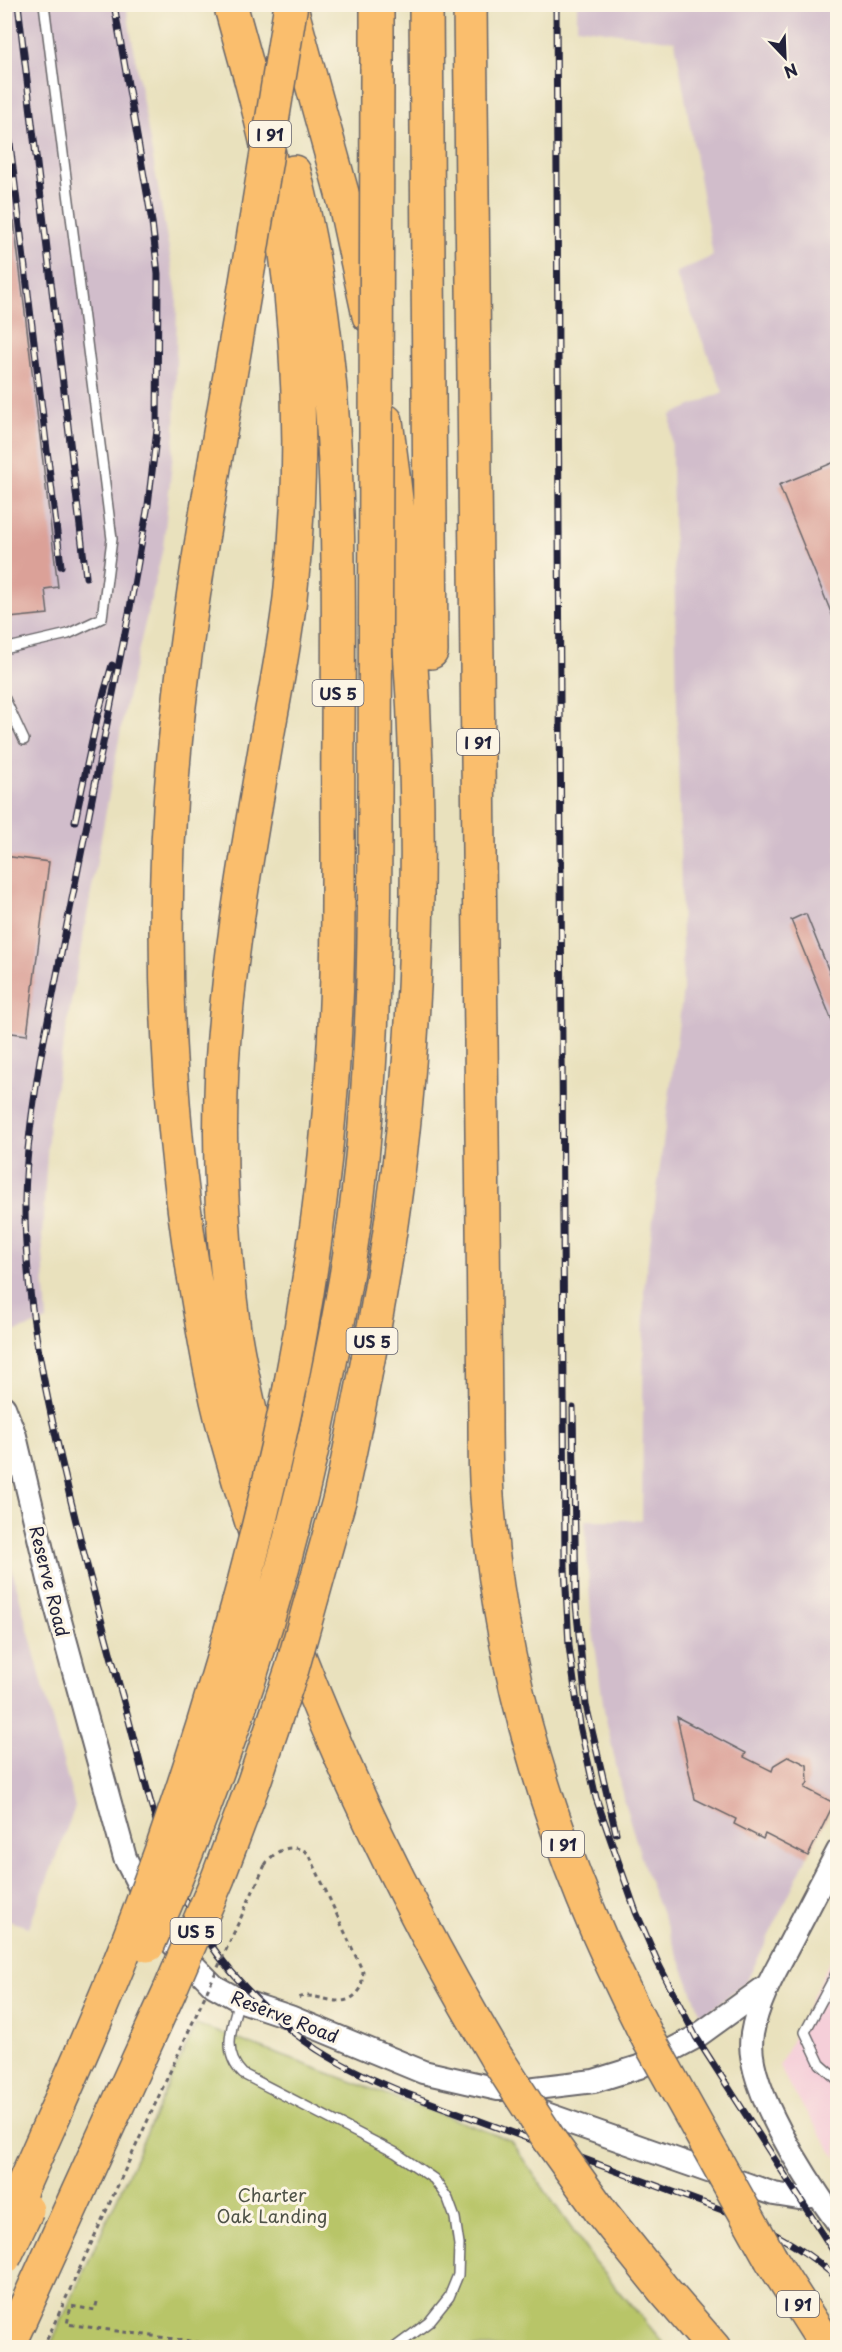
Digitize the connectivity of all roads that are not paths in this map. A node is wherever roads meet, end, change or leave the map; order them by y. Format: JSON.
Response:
{"nodes":[{"id":1,"x":44,"y":4,"type":"edge"},
{"id":2,"x":230,"y":4,"type":"edge"},
{"id":3,"x":249,"y":4,"type":"edge"},
{"id":4,"x":290,"y":4,"type":"edge"},
{"id":5,"x":377,"y":4,"type":"edge"},
{"id":6,"x":426,"y":4,"type":"edge"},
{"id":7,"x":470,"y":4,"type":"edge"},
{"id":8,"x":4,"y":649,"type":"edge"},
{"id":9,"x":4,"y":697,"type":"edge"},
{"id":10,"x":24,"y":740,"type":"dead end"},
{"id":11,"x":397,"y":1184,"type":"junction"},
{"id":12,"x":4,"y":1407,"type":"edge"},
{"id":13,"x":261,"y":1546,"type":"junction"},
{"id":14,"x":837,"y":1851,"type":"edge"},
{"id":15,"x":837,"y":1970,"type":"edge"},
{"id":16,"x":768,"y":1985,"type":"junction"},
{"id":17,"x":239,"y":2000,"type":"junction"},
{"id":18,"x":423,"y":2072,"type":"junction"},
{"id":19,"x":837,"y":2080,"type":"edge"},
{"id":20,"x":818,"y":2195,"type":"junction"},
{"id":21,"x":837,"y":2223,"type":"edge"},
{"id":22,"x":4,"y":2229,"type":"edge"},
{"id":23,"x":4,"y":2258,"type":"edge"},
{"id":24,"x":7,"y":2348,"type":"edge"},
{"id":25,"x":394,"y":2348,"type":"edge"},
{"id":26,"x":714,"y":2348,"type":"edge"},
{"id":27,"x":828,"y":2348,"type":"edge"}],
"edges":[{"from":1,"to":8,"type":"lane"},
{"from":2,"to":13,"type":"highway","bridge":true},
{"from":3,"to":22,"type":"highway","number":"US 5","bridge":true},
{"from":4,"to":11,"type":"highway","number":"US 5"},
{"from":4,"to":13,"type":"highway","number":"I 91","bridge":true},
{"from":5,"to":23,"type":"highway","bridge":true},
{"from":6,"to":11,"type":"highway"},
{"from":7,"to":27,"type":"highway","number":"I 91","bridge":true},
{"from":9,"to":10,"type":"lane"},
{"from":11,"to":24,"type":"highway","number":"US 5","bridge":true},
{"from":12,"to":17,"type":"street","name":"Reserve Road"},
{"from":13,"to":26,"type":"highway","number":"I 91","bridge":true},
{"from":14,"to":16,"type":"street"},
{"from":15,"to":19,"type":"lane"},
{"from":16,"to":18,"type":"street","name":"Reserve Road"},
{"from":16,"to":20,"type":"street"},
{"from":17,"to":18,"type":"street","name":"Reserve Road"},
{"from":17,"to":25,"type":"lane"},
{"from":18,"to":20,"type":"street"},
{"from":20,"to":21,"type":"street"}]}
